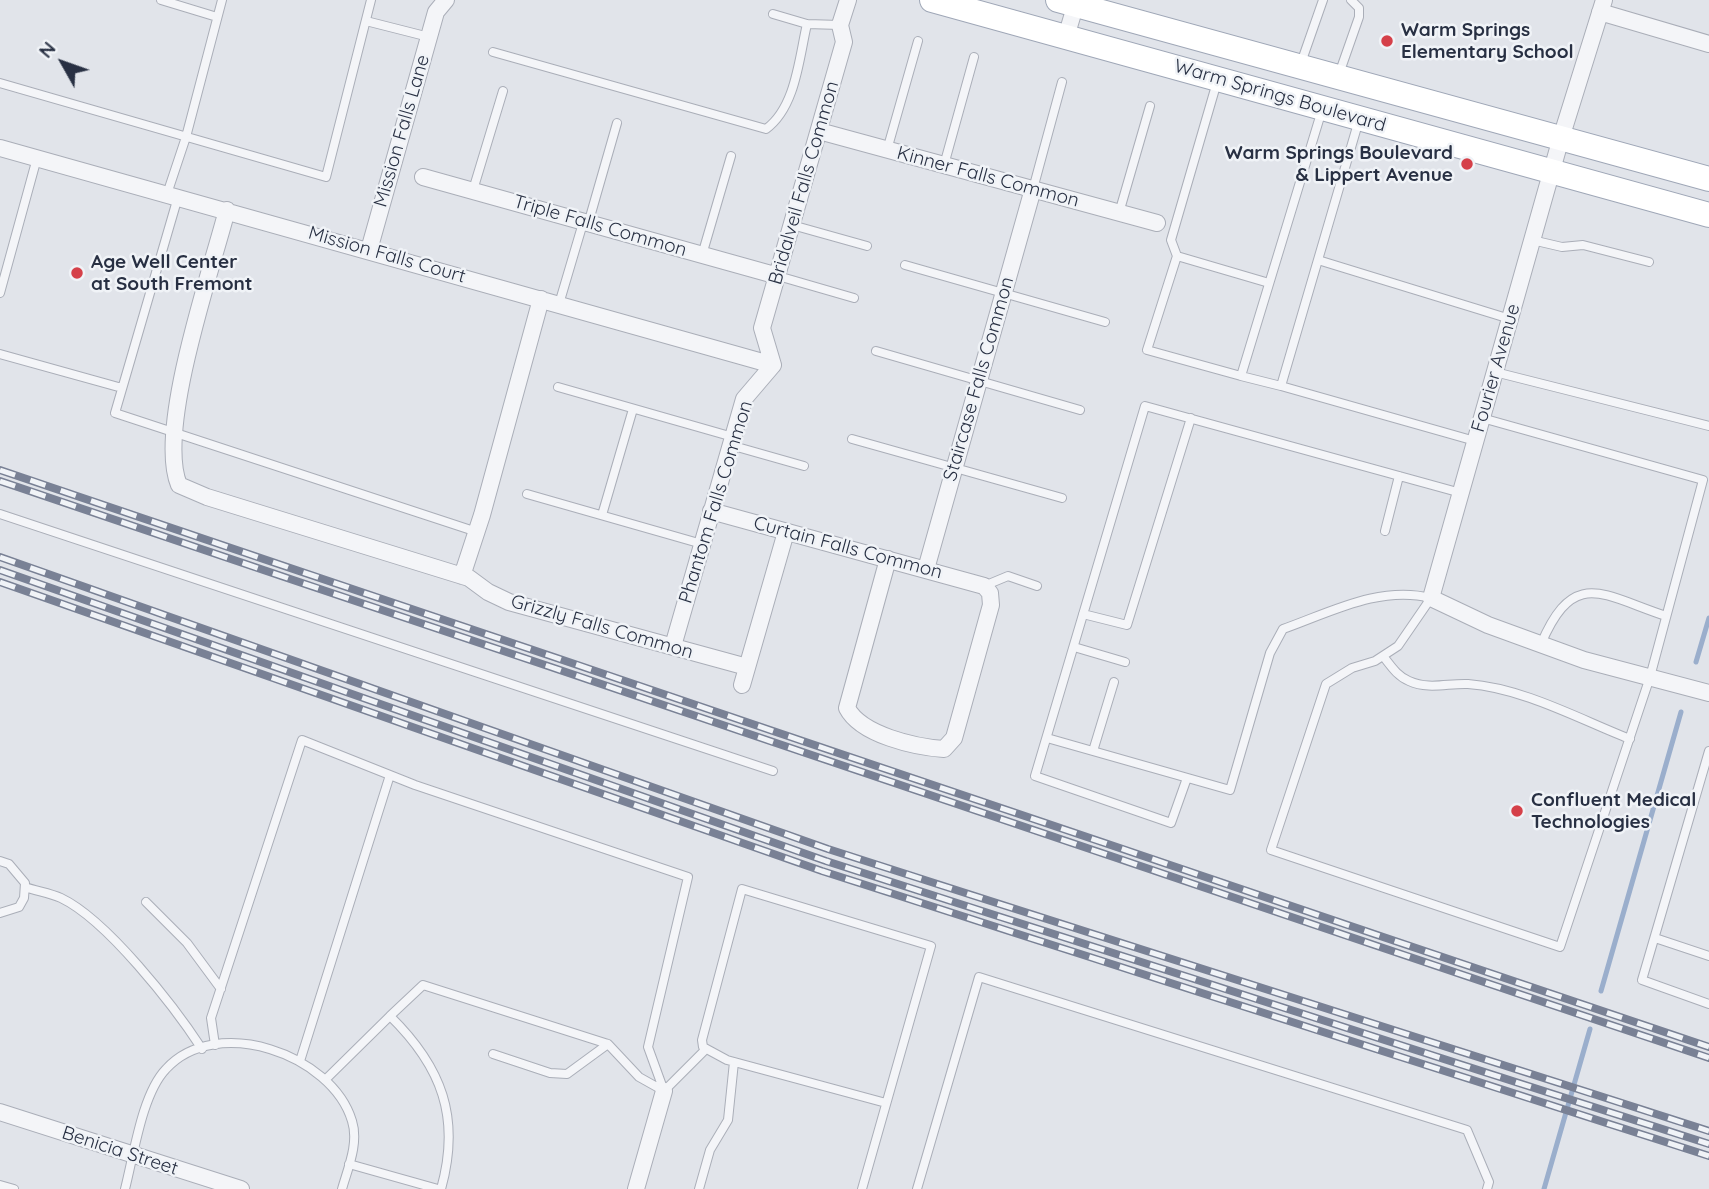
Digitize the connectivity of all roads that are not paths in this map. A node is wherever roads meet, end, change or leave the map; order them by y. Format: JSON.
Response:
{"nodes":[{"id":1,"x":161,"y":0,"type":"edge"},
{"id":2,"x":222,"y":0,"type":"edge"},
{"id":3,"x":371,"y":0,"type":"edge"},
{"id":4,"x":848,"y":0,"type":"edge"},
{"id":5,"x":932,"y":0,"type":"edge"},
{"id":6,"x":1323,"y":0,"type":"edge"},
{"id":7,"x":1351,"y":0,"type":"edge"},
{"id":8,"x":1070,"y":2,"type":"edge"},
{"id":9,"x":439,"y":4,"type":"edge"},
{"id":10,"x":1602,"y":6,"type":"edge"},
{"id":11,"x":773,"y":14,"type":"dead end"},
{"id":12,"x":217,"y":17,"type":"junction"},
{"id":13,"x":366,"y":21,"type":"junction"},
{"id":14,"x":807,"y":24,"type":"junction"},
{"id":15,"x":840,"y":25,"type":"junction"},
{"id":16,"x":429,"y":37,"type":"junction"},
{"id":17,"x":1066,"y":37,"type":"junction"},
{"id":18,"x":918,"y":41,"type":"dead end"},
{"id":19,"x":1709,"y":44,"type":"edge"},
{"id":20,"x":1228,"y":47,"type":"junction"},
{"id":21,"x":493,"y":52,"type":"dead end"},
{"id":22,"x":974,"y":58,"type":"dead end"},
{"id":23,"x":1300,"y":67,"type":"junction"},
{"id":24,"x":1338,"y":77,"type":"junction"},
{"id":25,"x":1218,"y":79,"type":"junction"},
{"id":26,"x":1062,"y":82,"type":"dead end"},
{"id":27,"x":0,"y":83,"type":"edge"},
{"id":28,"x":503,"y":91,"type":"dead end"},
{"id":29,"x":1150,"y":106,"type":"dead end"},
{"id":30,"x":1322,"y":108,"type":"junction"},
{"id":31,"x":1359,"y":118,"type":"junction"},
{"id":32,"x":617,"y":122,"type":"dead end"},
{"id":33,"x":819,"y":131,"type":"junction"},
{"id":34,"x":186,"y":137,"type":"junction"},
{"id":35,"x":1560,"y":138,"type":"junction"},
{"id":36,"x":0,"y":148,"type":"edge"},
{"id":37,"x":887,"y":149,"type":"junction"},
{"id":38,"x":732,"y":156,"type":"dead end"},
{"id":39,"x":37,"y":158,"type":"junction"},
{"id":40,"x":944,"y":165,"type":"junction"},
{"id":41,"x":1551,"y":172,"type":"junction"},
{"id":42,"x":423,"y":177,"type":"dead end"},
{"id":43,"x":1709,"y":179,"type":"edge"},
{"id":44,"x":1032,"y":189,"type":"junction"},
{"id":45,"x":473,"y":190,"type":"junction"},
{"id":46,"x":173,"y":195,"type":"junction"},
{"id":47,"x":227,"y":210,"type":"junction"},
{"id":48,"x":1119,"y":213,"type":"junction"},
{"id":49,"x":1709,"y":215,"type":"edge"},
{"id":50,"x":1157,"y":223,"type":"dead end"},
{"id":51,"x":585,"y":224,"type":"junction"},
{"id":52,"x":792,"y":225,"type":"junction"},
{"id":53,"x":1532,"y":240,"type":"junction"},
{"id":54,"x":867,"y":246,"type":"dead end"},
{"id":55,"x":369,"y":250,"type":"junction"},
{"id":56,"x":702,"y":255,"type":"junction"},
{"id":57,"x":1177,"y":256,"type":"junction"},
{"id":58,"x":1318,"y":260,"type":"junction"},
{"id":59,"x":1649,"y":262,"type":"dead end"},
{"id":60,"x":905,"y":265,"type":"dead end"},
{"id":61,"x":778,"y":276,"type":"junction"},
{"id":62,"x":1269,"y":283,"type":"junction"},
{"id":63,"x":0,"y":293,"type":"edge"},
{"id":64,"x":1003,"y":293,"type":"junction"},
{"id":65,"x":854,"y":298,"type":"dead end"},
{"id":66,"x":541,"y":299,"type":"junction"},
{"id":67,"x":559,"y":304,"type":"junction"},
{"id":68,"x":1510,"y":318,"type":"junction"},
{"id":69,"x":1105,"y":322,"type":"dead end"},
{"id":70,"x":876,"y":351,"type":"dead end"},
{"id":71,"x":0,"y":354,"type":"edge"},
{"id":72,"x":773,"y":366,"type":"junction"},
{"id":73,"x":1495,"y":372,"type":"junction"},
{"id":74,"x":1241,"y":376,"type":"junction"},
{"id":75,"x":979,"y":381,"type":"junction"},
{"id":76,"x":1281,"y":386,"type":"junction"},
{"id":77,"x":558,"y":387,"type":"dead end"},
{"id":78,"x":122,"y":388,"type":"junction"},
{"id":79,"x":634,"y":409,"type":"junction"},
{"id":80,"x":1080,"y":410,"type":"dead end"},
{"id":81,"x":1191,"y":418,"type":"junction"},
{"id":82,"x":1482,"y":418,"type":"junction"},
{"id":83,"x":1709,"y":426,"type":"edge"},
{"id":84,"x":174,"y":432,"type":"junction"},
{"id":85,"x":852,"y":439,"type":"dead end"},
{"id":86,"x":732,"y":441,"type":"junction"},
{"id":87,"x":1475,"y":442,"type":"junction"},
{"id":88,"x":804,"y":466,"type":"dead end"},
{"id":89,"x":954,"y":468,"type":"junction"},
{"id":90,"x":1399,"y":476,"type":"junction"},
{"id":91,"x":1461,"y":493,"type":"junction"},
{"id":92,"x":527,"y":494,"type":"dead end"},
{"id":93,"x":1062,"y":498,"type":"dead end"},
{"id":94,"x":711,"y":511,"type":"junction"},
{"id":95,"x":0,"y":514,"type":"edge"},
{"id":96,"x":602,"y":515,"type":"junction"},
{"id":97,"x":477,"y":531,"type":"junction"},
{"id":98,"x":1385,"y":531,"type":"dead end"},
{"id":99,"x":786,"y":532,"type":"junction"},
{"id":100,"x":702,"y":544,"type":"junction"},
{"id":101,"x":888,"y":559,"type":"junction"},
{"id":102,"x":926,"y":569,"type":"junction"},
{"id":103,"x":462,"y":576,"type":"junction"},
{"id":104,"x":984,"y":586,"type":"junction"},
{"id":105,"x":1037,"y":586,"type":"dead end"},
{"id":106,"x":1432,"y":598,"type":"junction"},
{"id":107,"x":1083,"y":614,"type":"junction"},
{"id":108,"x":1667,"y":616,"type":"junction"},
{"id":109,"x":1541,"y":644,"type":"junction"},
{"id":110,"x":673,"y":646,"type":"junction"},
{"id":111,"x":1074,"y":647,"type":"junction"},
{"id":112,"x":1383,"y":656,"type":"junction"},
{"id":113,"x":1125,"y":662,"type":"dead end"},
{"id":114,"x":747,"y":667,"type":"junction"},
{"id":115,"x":1650,"y":677,"type":"junction"},
{"id":116,"x":1114,"y":682,"type":"dead end"},
{"id":117,"x":742,"y":685,"type":"dead end"},
{"id":118,"x":1709,"y":693,"type":"edge"},
{"id":119,"x":1047,"y":738,"type":"junction"},
{"id":120,"x":1630,"y":739,"type":"junction"},
{"id":121,"x":1093,"y":751,"type":"junction"},
{"id":122,"x":1708,"y":755,"type":"edge"},
{"id":123,"x":773,"y":771,"type":"dead end"},
{"id":124,"x":390,"y":775,"type":"junction"},
{"id":125,"x":1187,"y":778,"type":"junction"},
{"id":126,"x":0,"y":861,"type":"edge"},
{"id":127,"x":24,"y":887,"type":"junction"},
{"id":128,"x":146,"y":902,"type":"dead end"},
{"id":129,"x":0,"y":913,"type":"edge"},
{"id":130,"x":1655,"y":938,"type":"junction"},
{"id":131,"x":1709,"y":956,"type":"edge"},
{"id":132,"x":220,"y":989,"type":"junction"},
{"id":133,"x":1709,"y":1004,"type":"edge"},
{"id":134,"x":390,"y":1016,"type":"junction"},
{"id":135,"x":608,"y":1044,"type":"junction"},
{"id":136,"x":215,"y":1045,"type":"junction"},
{"id":137,"x":202,"y":1049,"type":"junction"},
{"id":138,"x":706,"y":1049,"type":"junction"},
{"id":139,"x":494,"y":1054,"type":"dead end"},
{"id":140,"x":300,"y":1061,"type":"junction"},
{"id":141,"x":734,"y":1062,"type":"junction"},
{"id":142,"x":325,"y":1080,"type":"junction"},
{"id":143,"x":664,"y":1091,"type":"junction"},
{"id":144,"x":886,"y":1103,"type":"junction"},
{"id":145,"x":0,"y":1112,"type":"edge"},
{"id":146,"x":134,"y":1155,"type":"junction"},
{"id":147,"x":349,"y":1164,"type":"junction"},
{"id":148,"x":0,"y":1185,"type":"edge"},
{"id":149,"x":14,"y":1189,"type":"edge"},
{"id":150,"x":125,"y":1189,"type":"edge"},
{"id":151,"x":241,"y":1189,"type":"edge"},
{"id":152,"x":342,"y":1189,"type":"edge"},
{"id":153,"x":440,"y":1189,"type":"edge"},
{"id":154,"x":636,"y":1189,"type":"edge"},
{"id":155,"x":699,"y":1189,"type":"edge"},
{"id":156,"x":862,"y":1189,"type":"edge"},
{"id":157,"x":917,"y":1189,"type":"edge"},
{"id":158,"x":1487,"y":1189,"type":"edge"}],
"edges":[{"from":1,"to":12,"type":"lane"},
{"from":2,"to":12,"type":"lane"},
{"from":3,"to":13,"type":"lane"},
{"from":4,"to":15,"type":"street","name":"Bridalveil Falls Common"},
{"from":5,"to":17,"type":"main road","name":"Warm Springs Boulevard"},
{"from":6,"to":23,"type":"lane"},
{"from":7,"to":24,"type":"lane"},
{"from":8,"to":17,"type":"street"},
{"from":8,"to":20,"type":"main road","name":"Warm Springs Boulevard"},
{"from":9,"to":16,"type":"street","name":"Mission Falls Lane"},
{"from":10,"to":19,"type":"street"},
{"from":10,"to":35,"type":"street","name":"Fourier Avenue"},
{"from":11,"to":14,"type":"lane"},
{"from":12,"to":34,"type":"lane"},
{"from":13,"to":16,"type":"lane"},
{"from":13,"to":34,"type":"lane"},
{"from":14,"to":15,"type":"lane"},
{"from":14,"to":21,"type":"lane"},
{"from":15,"to":33,"type":"street","name":"Bridalveil Falls Common"},
{"from":16,"to":55,"type":"street","name":"Mission Falls Lane"},
{"from":17,"to":25,"type":"main road","name":"Warm Springs Boulevard"},
{"from":18,"to":37,"type":"lane"},
{"from":20,"to":23,"type":"main road","name":"Warm Springs Boulevard"},
{"from":20,"to":25,"type":"main road"},
{"from":22,"to":40,"type":"lane"},
{"from":23,"to":24,"type":"main road","name":"Warm Springs Boulevard"},
{"from":24,"to":35,"type":"main road","name":"Warm Springs Boulevard"},
{"from":25,"to":30,"type":"main road","name":"Warm Springs Boulevard"},
{"from":25,"to":57,"type":"lane"},
{"from":26,"to":44,"type":"lane"},
{"from":27,"to":34,"type":"lane"},
{"from":28,"to":45,"type":"lane"},
{"from":29,"to":48,"type":"lane"},
{"from":30,"to":31,"type":"main road","name":"Warm Springs Boulevard"},
{"from":30,"to":62,"type":"lane"},
{"from":31,"to":41,"type":"main road","name":"Warm Springs Boulevard"},
{"from":31,"to":58,"type":"lane"},
{"from":32,"to":51,"type":"lane"},
{"from":33,"to":37,"type":"street","name":"Kinner Falls Common"},
{"from":33,"to":52,"type":"street","name":"Bridalveil Falls Common"},
{"from":34,"to":46,"type":"lane"},
{"from":35,"to":41,"type":"street","name":"Fourier Avenue"},
{"from":35,"to":43,"type":"main road","name":"Warm Springs Boulevard"},
{"from":36,"to":39,"type":"street","name":"Mission Falls Court"},
{"from":37,"to":40,"type":"street","name":"Kinner Falls Common"},
{"from":38,"to":56,"type":"lane"},
{"from":39,"to":46,"type":"street","name":"Mission Falls Court"},
{"from":39,"to":63,"type":"lane"},
{"from":40,"to":44,"type":"street","name":"Kinner Falls Common"},
{"from":41,"to":49,"type":"main road","name":"Warm Springs Boulevard"},
{"from":41,"to":53,"type":"street","name":"Fourier Avenue"},
{"from":42,"to":45,"type":"street","name":"Triple Falls Common"},
{"from":44,"to":48,"type":"street","name":"Kinner Falls Common"},
{"from":44,"to":64,"type":"street","name":"Staircase Falls Common"},
{"from":45,"to":51,"type":"street","name":"Triple Falls Common"},
{"from":46,"to":47,"type":"street","name":"Mission Falls Court"},
{"from":46,"to":78,"type":"lane"},
{"from":47,"to":55,"type":"street","name":"Mission Falls Court"},
{"from":47,"to":84,"type":"street"},
{"from":48,"to":50,"type":"street","name":"Kinner Falls Common"},
{"from":51,"to":56,"type":"street","name":"Triple Falls Common"},
{"from":51,"to":67,"type":"lane"},
{"from":52,"to":54,"type":"lane"},
{"from":52,"to":61,"type":"street","name":"Bridalveil Falls Common"},
{"from":53,"to":59,"type":"lane"},
{"from":53,"to":68,"type":"street","name":"Fourier Avenue"},
{"from":55,"to":66,"type":"street","name":"Mission Falls Court"},
{"from":56,"to":61,"type":"street","name":"Triple Falls Common"},
{"from":57,"to":62,"type":"lane"},
{"from":57,"to":74,"type":"lane"},
{"from":58,"to":68,"type":"lane"},
{"from":58,"to":76,"type":"lane"},
{"from":60,"to":64,"type":"lane"},
{"from":61,"to":65,"type":"lane"},
{"from":61,"to":72,"type":"street","name":"Bridalveil Falls Common"},
{"from":62,"to":74,"type":"lane"},
{"from":64,"to":69,"type":"lane"},
{"from":64,"to":75,"type":"street","name":"Staircase Falls Common"},
{"from":66,"to":67,"type":"street","name":"Mission Falls Court"},
{"from":66,"to":97,"type":"street"},
{"from":67,"to":72,"type":"street","name":"Mission Falls Court"},
{"from":68,"to":73,"type":"street","name":"Fourier Avenue"},
{"from":70,"to":75,"type":"lane"},
{"from":71,"to":78,"type":"lane"},
{"from":72,"to":86,"type":"street","name":"Phantom Falls Common"},
{"from":73,"to":82,"type":"street","name":"Fourier Avenue"},
{"from":73,"to":83,"type":"lane"},
{"from":74,"to":76,"type":"lane"},
{"from":75,"to":80,"type":"lane"},
{"from":75,"to":89,"type":"street","name":"Staircase Falls Common"},
{"from":76,"to":87,"type":"lane"},
{"from":77,"to":79,"type":"lane"},
{"from":78,"to":84,"type":"lane"},
{"from":79,"to":86,"type":"lane"},
{"from":79,"to":96,"type":"lane"},
{"from":81,"to":90,"type":"lane"},
{"from":81,"to":107,"type":"lane"},
{"from":81,"to":107,"type":"lane"},
{"from":82,"to":87,"type":"street","name":"Fourier Avenue"},
{"from":82,"to":108,"type":"lane"},
{"from":84,"to":97,"type":"lane"},
{"from":84,"to":103,"type":"street","name":"Grizzly Falls Common"},
{"from":85,"to":89,"type":"lane"},
{"from":86,"to":88,"type":"lane"},
{"from":86,"to":94,"type":"street","name":"Phantom Falls Common"},
{"from":87,"to":91,"type":"street","name":"Fourier Avenue"},
{"from":89,"to":93,"type":"lane"},
{"from":89,"to":102,"type":"street","name":"Staircase Falls Common"},
{"from":90,"to":91,"type":"lane"},
{"from":90,"to":98,"type":"lane"},
{"from":91,"to":106,"type":"street","name":"Fourier Avenue"},
{"from":92,"to":96,"type":"lane"},
{"from":94,"to":99,"type":"street","name":"Curtain Falls Common"},
{"from":94,"to":100,"type":"street","name":"Phantom Falls Common"},
{"from":95,"to":123,"type":"lane"},
{"from":96,"to":100,"type":"lane"},
{"from":97,"to":103,"type":"street"},
{"from":99,"to":101,"type":"street","name":"Curtain Falls Common"},
{"from":99,"to":114,"type":"street"},
{"from":100,"to":110,"type":"street","name":"Phantom Falls Common"},
{"from":101,"to":102,"type":"street","name":"Curtain Falls Common"},
{"from":101,"to":104,"type":"street"},
{"from":102,"to":104,"type":"street","name":"Curtain Falls Common"},
{"from":103,"to":110,"type":"street","name":"Grizzly Falls Common"},
{"from":104,"to":105,"type":"lane"},
{"from":106,"to":109,"type":"street"},
{"from":106,"to":112,"type":"lane"},
{"from":106,"to":125,"type":"lane"},
{"from":107,"to":111,"type":"lane"},
{"from":108,"to":109,"type":"lane"},
{"from":108,"to":115,"type":"lane"},
{"from":109,"to":115,"type":"street"},
{"from":110,"to":114,"type":"street","name":"Grizzly Falls Common"},
{"from":111,"to":113,"type":"lane"},
{"from":111,"to":119,"type":"lane"},
{"from":112,"to":120,"type":"lane"},
{"from":112,"to":120,"type":"lane"},
{"from":114,"to":117,"type":"street"},
{"from":115,"to":118,"type":"street"},
{"from":115,"to":120,"type":"lane"},
{"from":116,"to":121,"type":"lane"},
{"from":119,"to":121,"type":"lane"},
{"from":119,"to":125,"type":"lane"},
{"from":121,"to":125,"type":"lane"},
{"from":122,"to":130,"type":"lane"},
{"from":124,"to":132,"type":"lane"},
{"from":124,"to":140,"type":"lane"},
{"from":124,"to":143,"type":"lane"},
{"from":126,"to":127,"type":"lane"},
{"from":127,"to":129,"type":"lane"},
{"from":127,"to":137,"type":"lane"},
{"from":128,"to":132,"type":"lane"},
{"from":130,"to":131,"type":"lane"},
{"from":130,"to":133,"type":"lane"},
{"from":132,"to":136,"type":"lane"},
{"from":134,"to":135,"type":"lane"},
{"from":134,"to":142,"type":"lane"},
{"from":134,"to":153,"type":"lane"},
{"from":135,"to":139,"type":"lane"},
{"from":135,"to":143,"type":"lane"},
{"from":136,"to":137,"type":"lane"},
{"from":136,"to":140,"type":"lane"},
{"from":137,"to":146,"type":"lane"},
{"from":138,"to":141,"type":"lane"},
{"from":138,"to":143,"type":"lane"},
{"from":138,"to":144,"type":"lane"},
{"from":140,"to":142,"type":"lane"},
{"from":141,"to":144,"type":"lane"},
{"from":141,"to":155,"type":"lane"},
{"from":142,"to":147,"type":"lane"},
{"from":143,"to":154,"type":"street"},
{"from":144,"to":156,"type":"lane"},
{"from":145,"to":146,"type":"street","name":"Benicia Street"},
{"from":146,"to":150,"type":"lane"},
{"from":146,"to":151,"type":"street","name":"Benicia Street"},
{"from":147,"to":152,"type":"lane"},
{"from":147,"to":153,"type":"lane"},
{"from":148,"to":149,"type":"lane"},
{"from":157,"to":158,"type":"lane"}]}
